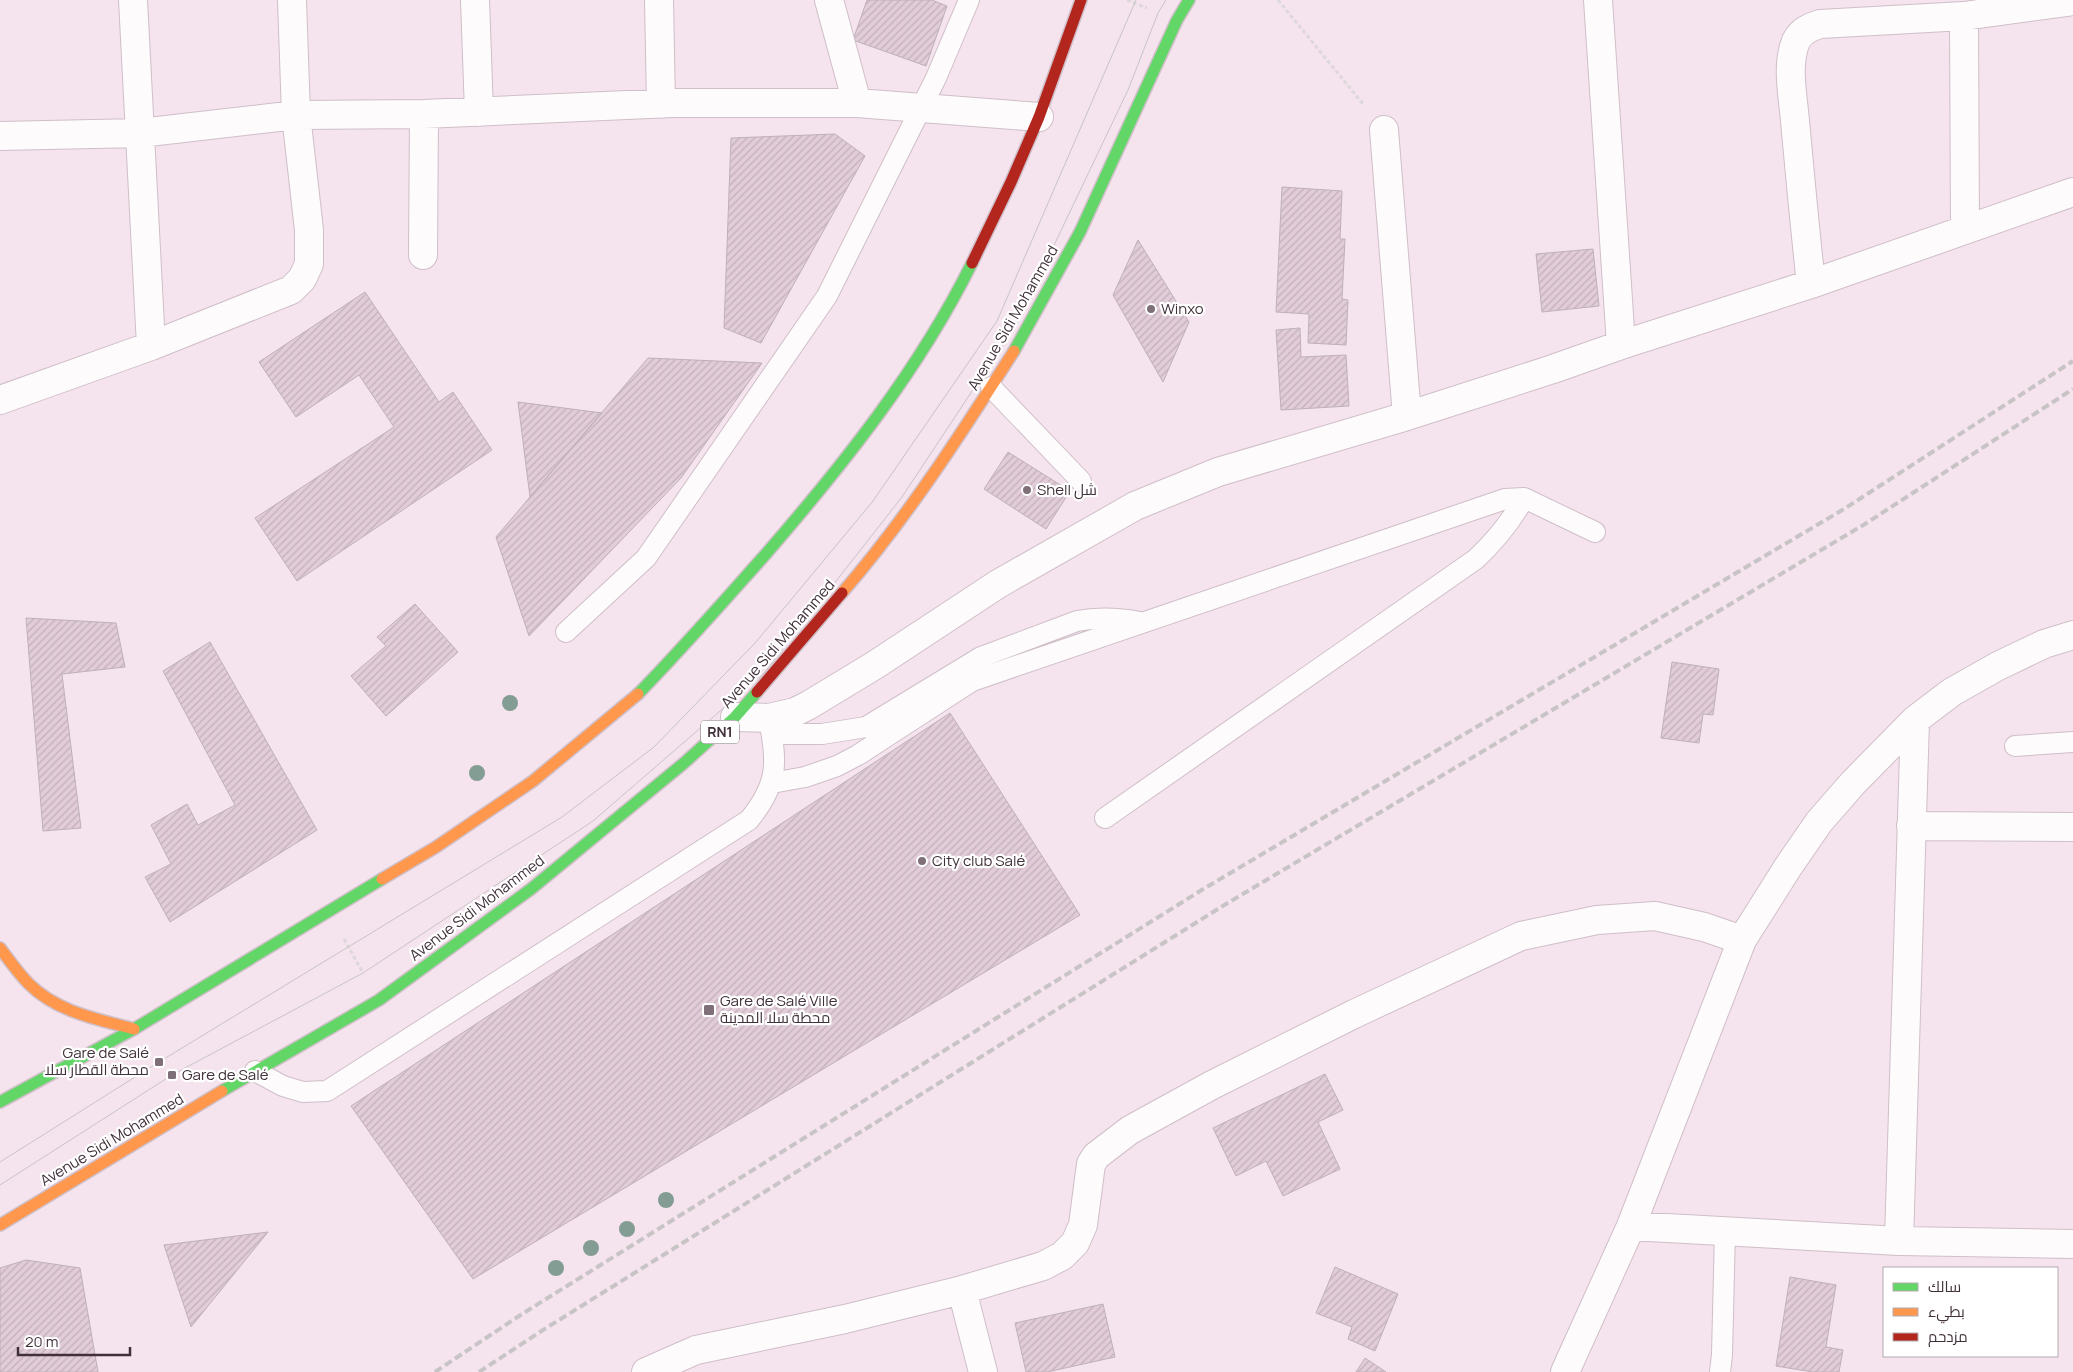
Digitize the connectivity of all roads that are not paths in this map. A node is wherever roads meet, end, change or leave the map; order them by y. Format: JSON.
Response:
{"nodes":[{"id":1,"x":133,"y":0,"type":"edge"},
{"id":2,"x":292,"y":0,"type":"edge"},
{"id":3,"x":475,"y":0,"type":"edge"},
{"id":4,"x":659,"y":0,"type":"edge"},
{"id":5,"x":829,"y":0,"type":"edge"},
{"id":6,"x":970,"y":0,"type":"edge"},
{"id":7,"x":1081,"y":0,"type":"edge"},
{"id":8,"x":1189,"y":0,"type":"edge"},
{"id":9,"x":1598,"y":0,"type":"edge"},
{"id":10,"x":2073,"y":1,"type":"edge"},
{"id":11,"x":1964,"y":16,"type":"junction"},
{"id":12,"x":661,"y":104,"type":"junction"},
{"id":13,"x":857,"y":104,"type":"junction"},
{"id":14,"x":921,"y":109,"type":"junction"},
{"id":15,"x":479,"y":112,"type":"junction"},
{"id":16,"x":424,"y":114,"type":"junction"},
{"id":17,"x":296,"y":115,"type":"junction"},
{"id":18,"x":1039,"y":117,"type":"junction"},
{"id":19,"x":1384,"y":130,"type":"road end"},
{"id":20,"x":140,"y":133,"type":"junction"},
{"id":21,"x":0,"y":136,"type":"edge"},
{"id":22,"x":2073,"y":192,"type":"edge"},
{"id":23,"x":1965,"y":230,"type":"junction"},
{"id":24,"x":423,"y":255,"type":"dead end"},
{"id":25,"x":1811,"y":284,"type":"junction"},
{"id":26,"x":1621,"y":345,"type":"junction"},
{"id":27,"x":151,"y":346,"type":"junction"},
{"id":28,"x":991,"y":387,"type":"junction"},
{"id":29,"x":0,"y":400,"type":"edge"},
{"id":30,"x":1408,"y":416,"type":"junction"},
{"id":31,"x":1081,"y":481,"type":"dead end"},
{"id":32,"x":1524,"y":498,"type":"junction"},
{"id":33,"x":1595,"y":532,"type":"dead end"},
{"id":34,"x":1142,"y":622,"type":"junction"},
{"id":35,"x":566,"y":632,"type":"dead end"},
{"id":36,"x":2073,"y":635,"type":"edge"},
{"id":37,"x":735,"y":717,"type":"junction"},
{"id":38,"x":1915,"y":720,"type":"junction"},
{"id":39,"x":770,"y":726,"type":"junction"},
{"id":40,"x":2073,"y":742,"type":"edge"},
{"id":41,"x":2015,"y":746,"type":"dead end"},
{"id":42,"x":772,"y":783,"type":"junction"},
{"id":43,"x":1105,"y":818,"type":"dead end"},
{"id":44,"x":1911,"y":826,"type":"junction"},
{"id":45,"x":2073,"y":827,"type":"edge"},
{"id":46,"x":1742,"y":940,"type":"junction"},
{"id":47,"x":0,"y":948,"type":"edge"},
{"id":48,"x":134,"y":1029,"type":"junction"},
{"id":49,"x":255,"y":1071,"type":"junction"},
{"id":50,"x":0,"y":1102,"type":"edge"},
{"id":51,"x":0,"y":1225,"type":"edge"},
{"id":52,"x":1630,"y":1226,"type":"junction"},
{"id":53,"x":1725,"y":1231,"type":"junction"},
{"id":54,"x":1899,"y":1241,"type":"junction"},
{"id":55,"x":2073,"y":1244,"type":"edge"},
{"id":56,"x":962,"y":1290,"type":"junction"},
{"id":57,"x":646,"y":1372,"type":"edge"},
{"id":58,"x":983,"y":1372,"type":"edge"},
{"id":59,"x":1565,"y":1372,"type":"edge"},
{"id":60,"x":1720,"y":1372,"type":"edge"}],
"edges":[{"from":1,"to":20,"type":"street"},
{"from":2,"to":17,"type":"street"},
{"from":3,"to":15,"type":"street"},
{"from":4,"to":12,"type":"street"},
{"from":5,"to":13,"type":"street"},
{"from":6,"to":14,"type":"lane"},
{"from":7,"to":18,"type":"main road"},
{"from":8,"to":28,"type":"main road","name":"Avenue Sidi Mohammed","number":"RN1"},
{"from":9,"to":26,"type":"street"},
{"from":10,"to":11,"type":"street"},
{"from":11,"to":23,"type":"street"},
{"from":11,"to":25,"type":"street"},
{"from":12,"to":13,"type":"street"},
{"from":12,"to":15,"type":"street"},
{"from":13,"to":14,"type":"street"},
{"from":14,"to":18,"type":"street"},
{"from":14,"to":35,"type":"lane"},
{"from":15,"to":16,"type":"street"},
{"from":16,"to":17,"type":"street"},
{"from":16,"to":24,"type":"street"},
{"from":17,"to":20,"type":"street"},
{"from":17,"to":27,"type":"street"},
{"from":18,"to":48,"type":"main road"},
{"from":19,"to":30,"type":"street"},
{"from":20,"to":21,"type":"street"},
{"from":20,"to":27,"type":"street"},
{"from":22,"to":23,"type":"street"},
{"from":23,"to":25,"type":"street"},
{"from":25,"to":26,"type":"street"},
{"from":26,"to":30,"type":"street"},
{"from":27,"to":29,"type":"street"},
{"from":28,"to":31,"type":"lane"},
{"from":28,"to":37,"type":"main road","name":"Avenue Sidi Mohammed","number":"RN1"},
{"from":30,"to":39,"type":"street"},
{"from":32,"to":33,"type":"lane"},
{"from":32,"to":34,"type":"lane"},
{"from":32,"to":43,"type":"lane"},
{"from":34,"to":39,"type":"lane"},
{"from":34,"to":42,"type":"lane"},
{"from":36,"to":38,"type":"street"},
{"from":37,"to":39,"type":"street"},
{"from":37,"to":49,"type":"main road","name":"Avenue Sidi Mohammed","number":"RN1"},
{"from":38,"to":44,"type":"street"},
{"from":38,"to":46,"type":"street"},
{"from":39,"to":42,"type":"lane"},
{"from":40,"to":41,"type":"lane"},
{"from":42,"to":49,"type":"lane"},
{"from":44,"to":45,"type":"street"},
{"from":44,"to":54,"type":"street"},
{"from":46,"to":52,"type":"street"},
{"from":46,"to":56,"type":"street"},
{"from":47,"to":48,"type":"main road"},
{"from":48,"to":50,"type":"main road"},
{"from":49,"to":51,"type":"main road","name":"Avenue Sidi Mohammed","number":"RN1"},
{"from":52,"to":53,"type":"street"},
{"from":52,"to":59,"type":"street"},
{"from":53,"to":54,"type":"street"},
{"from":53,"to":60,"type":"lane"},
{"from":54,"to":55,"type":"street"},
{"from":56,"to":57,"type":"street"},
{"from":56,"to":58,"type":"street"}]}
